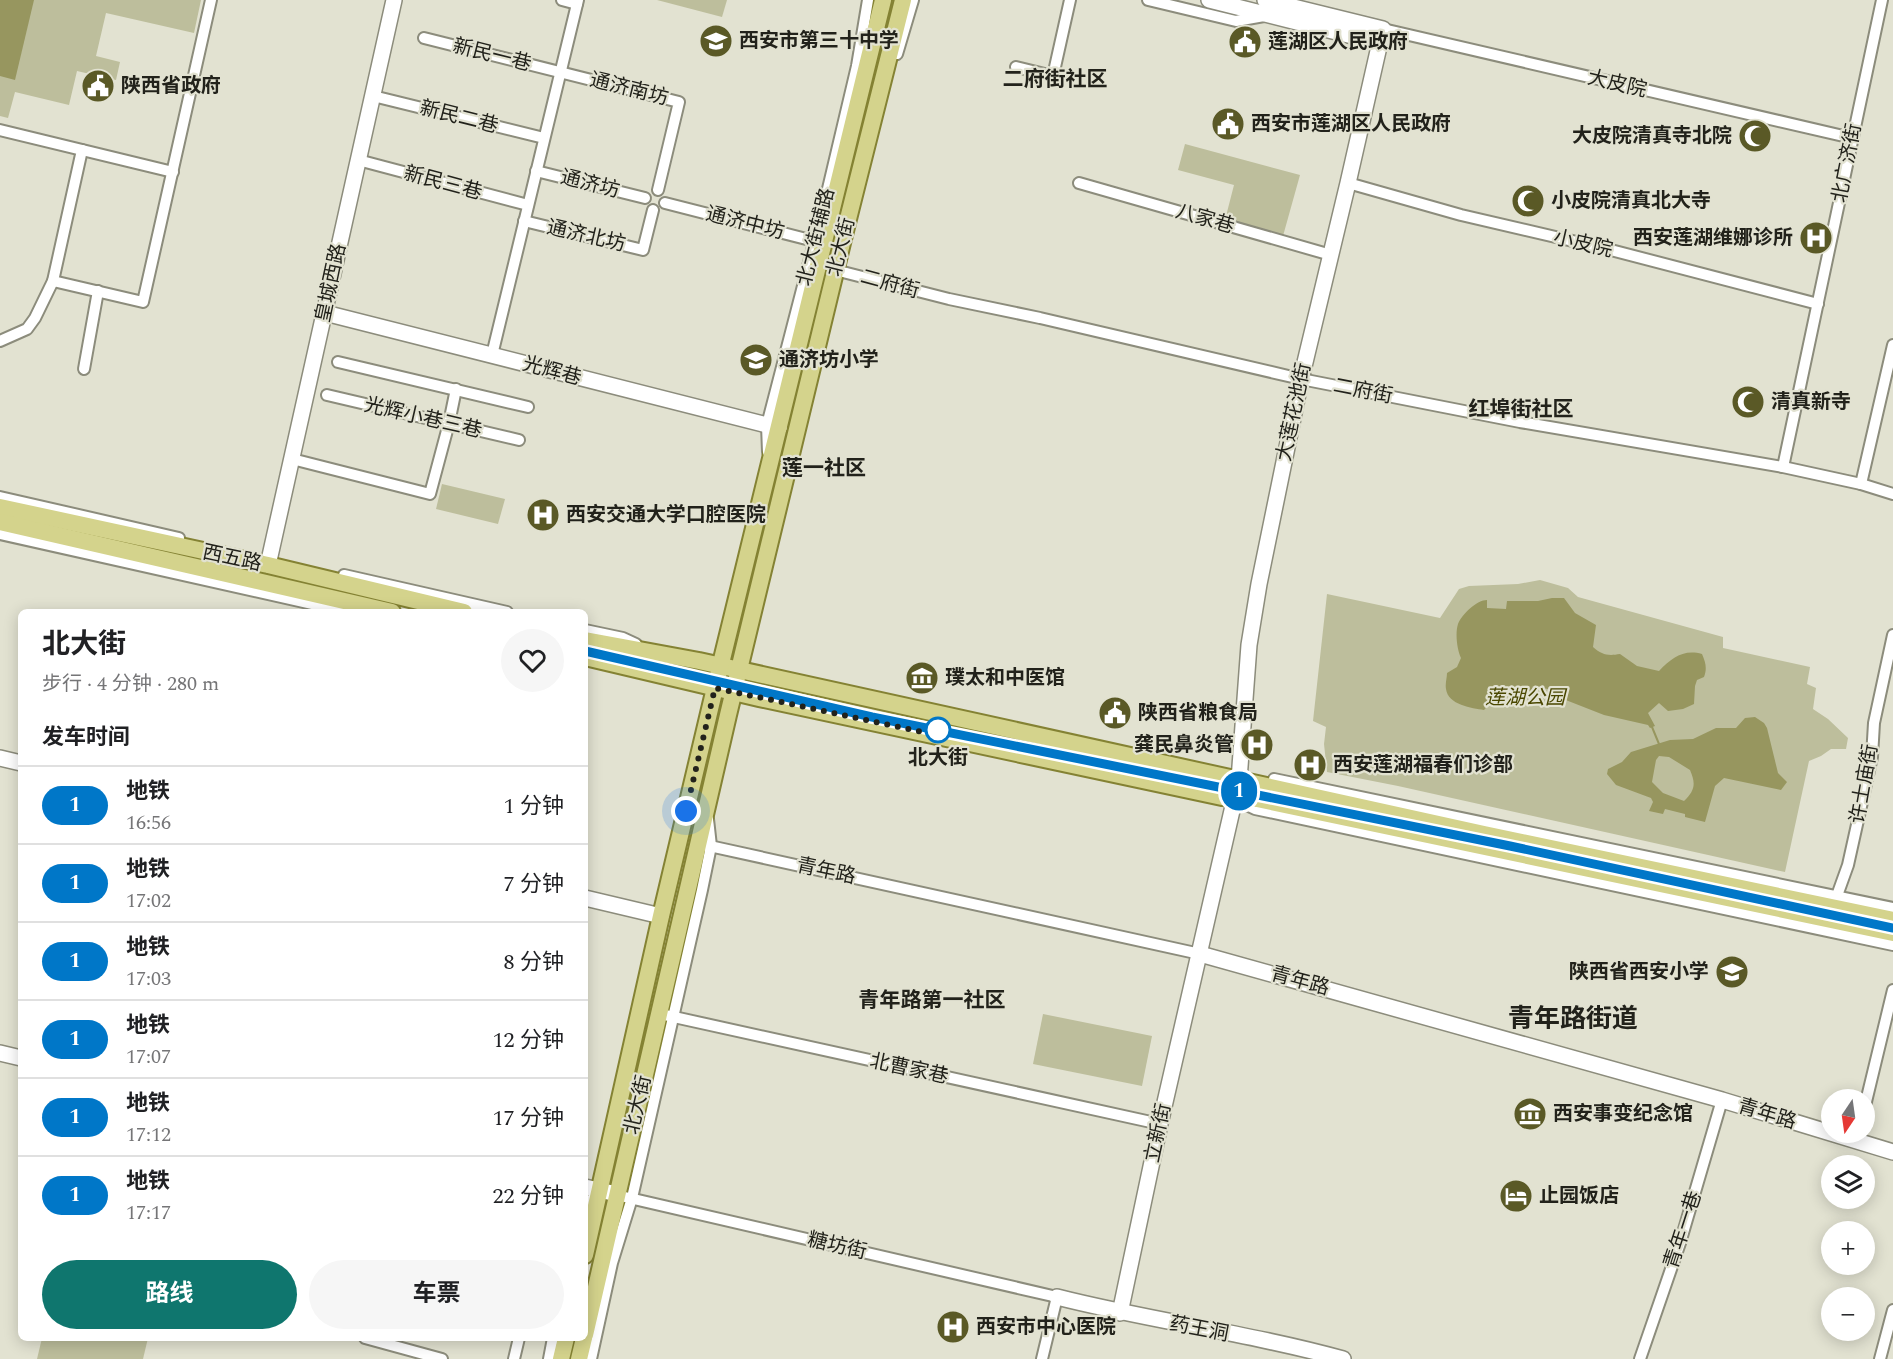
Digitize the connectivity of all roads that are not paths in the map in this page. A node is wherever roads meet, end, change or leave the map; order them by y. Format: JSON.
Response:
{"nodes":[{"id":1,"x":211,"y":0,"type":"edge"},
{"id":2,"x":394,"y":0,"type":"edge"},
{"id":3,"x":562,"y":0,"type":"edge"},
{"id":4,"x":868,"y":0,"type":"edge"},
{"id":5,"x":883,"y":0,"type":"edge"},
{"id":6,"x":903,"y":0,"type":"edge"},
{"id":7,"x":913,"y":0,"type":"edge"},
{"id":8,"x":1070,"y":0,"type":"edge"},
{"id":9,"x":1148,"y":0,"type":"edge"},
{"id":10,"x":1209,"y":0,"type":"edge"},
{"id":11,"x":1882,"y":0,"type":"edge"},
{"id":12,"x":577,"y":2,"type":"edge"},
{"id":13,"x":1269,"y":4,"type":"edge"},
{"id":14,"x":1382,"y":36,"type":"junction"},
{"id":15,"x":424,"y":38,"type":"dead end"},
{"id":16,"x":1016,"y":67,"type":"dead end"},
{"id":17,"x":560,"y":72,"type":"junction"},
{"id":18,"x":373,"y":96,"type":"junction"},
{"id":19,"x":0,"y":130,"type":"edge"},
{"id":20,"x":544,"y":138,"type":"junction"},
{"id":21,"x":1852,"y":138,"type":"junction"},
{"id":22,"x":82,"y":150,"type":"junction"},
{"id":23,"x":358,"y":160,"type":"junction"},
{"id":24,"x":536,"y":171,"type":"junction"},
{"id":25,"x":173,"y":172,"type":"junction"},
{"id":26,"x":1079,"y":183,"type":"dead end"},
{"id":27,"x":1348,"y":183,"type":"junction"},
{"id":28,"x":658,"y":190,"type":"junction"},
{"id":29,"x":645,"y":198,"type":"junction"},
{"id":30,"x":665,"y":203,"type":"junction"},
{"id":31,"x":528,"y":205,"type":"junction"},
{"id":32,"x":653,"y":210,"type":"junction"},
{"id":33,"x":524,"y":221,"type":"junction"},
{"id":34,"x":820,"y":242,"type":"junction"},
{"id":35,"x":1331,"y":255,"type":"junction"},
{"id":36,"x":838,"y":271,"type":"junction"},
{"id":37,"x":53,"y":281,"type":"junction"},
{"id":38,"x":98,"y":291,"type":"junction"},
{"id":39,"x":1818,"y":304,"type":"junction"},
{"id":40,"x":325,"y":314,"type":"junction"},
{"id":41,"x":0,"y":341,"type":"edge"},
{"id":42,"x":1893,"y":345,"type":"edge"},
{"id":43,"x":492,"y":355,"type":"junction"},
{"id":44,"x":338,"y":362,"type":"dead end"},
{"id":45,"x":84,"y":369,"type":"dead end"},
{"id":46,"x":1300,"y":379,"type":"junction"},
{"id":47,"x":456,"y":388,"type":"junction"},
{"id":48,"x":327,"y":395,"type":"dead end"},
{"id":49,"x":528,"y":407,"type":"dead end"},
{"id":50,"x":449,"y":423,"type":"junction"},
{"id":51,"x":773,"y":426,"type":"junction"},
{"id":52,"x":519,"y":440,"type":"dead end"},
{"id":53,"x":291,"y":459,"type":"junction"},
{"id":54,"x":1783,"y":467,"type":"junction"},
{"id":55,"x":1861,"y":484,"type":"junction"},
{"id":56,"x":1893,"y":494,"type":"edge"},
{"id":57,"x":0,"y":497,"type":"edge"},
{"id":58,"x":0,"y":507,"type":"edge"},
{"id":59,"x":0,"y":522,"type":"edge"},
{"id":60,"x":0,"y":534,"type":"edge"},
{"id":61,"x":268,"y":562,"type":"junction"},
{"id":62,"x":335,"y":609,"type":"edge"},
{"id":63,"x":379,"y":609,"type":"edge"},
{"id":64,"x":452,"y":609,"type":"edge"},
{"id":65,"x":493,"y":609,"type":"edge"},
{"id":66,"x":588,"y":631,"type":"edge"},
{"id":67,"x":1893,"y":635,"type":"edge"},
{"id":68,"x":588,"y":641,"type":"edge"},
{"id":69,"x":655,"y":653,"type":"junction"},
{"id":70,"x":588,"y":658,"type":"edge"},
{"id":71,"x":721,"y":666,"type":"junction"},
{"id":72,"x":739,"y":670,"type":"junction"},
{"id":73,"x":715,"y":688,"type":"junction"},
{"id":74,"x":734,"y":692,"type":"junction"},
{"id":75,"x":0,"y":758,"type":"edge"},
{"id":76,"x":18,"y":762,"type":"edge"},
{"id":77,"x":1239,"y":780,"type":"junction"},
{"id":78,"x":1234,"y":799,"type":"junction"},
{"id":79,"x":704,"y":845,"type":"junction"},
{"id":80,"x":588,"y":899,"type":"edge"},
{"id":81,"x":1893,"y":908,"type":"edge"},
{"id":82,"x":1832,"y":913,"type":"junction"},
{"id":83,"x":661,"y":916,"type":"junction"},
{"id":84,"x":1893,"y":920,"type":"edge"},
{"id":85,"x":1893,"y":933,"type":"edge"},
{"id":86,"x":1893,"y":945,"type":"edge"},
{"id":87,"x":1200,"y":954,"type":"junction"},
{"id":88,"x":1893,"y":990,"type":"edge"},
{"id":89,"x":665,"y":1015,"type":"junction"},
{"id":90,"x":0,"y":1053,"type":"edge"},
{"id":91,"x":18,"y":1057,"type":"edge"},
{"id":92,"x":1869,"y":1089,"type":"edge"},
{"id":93,"x":1722,"y":1100,"type":"junction"},
{"id":94,"x":1160,"y":1124,"type":"junction"},
{"id":95,"x":1821,"y":1127,"type":"edge"},
{"id":96,"x":1872,"y":1143,"type":"edge"},
{"id":97,"x":1893,"y":1152,"type":"edge"},
{"id":98,"x":593,"y":1189,"type":"edge"},
{"id":99,"x":624,"y":1196,"type":"junction"},
{"id":100,"x":588,"y":1231,"type":"edge"},
{"id":101,"x":1057,"y":1297,"type":"junction"},
{"id":102,"x":1893,"y":1310,"type":"edge"},
{"id":103,"x":1120,"y":1313,"type":"junction"},
{"id":104,"x":588,"y":1325,"type":"edge"},
{"id":105,"x":376,"y":1341,"type":"edge"},
{"id":106,"x":518,"y":1341,"type":"edge"},
{"id":107,"x":552,"y":1341,"type":"edge"},
{"id":108,"x":565,"y":1341,"type":"edge"},
{"id":109,"x":584,"y":1341,"type":"edge"},
{"id":110,"x":442,"y":1359,"type":"edge"},
{"id":111,"x":514,"y":1359,"type":"edge"},
{"id":112,"x":549,"y":1359,"type":"edge"},
{"id":113,"x":561,"y":1359,"type":"edge"},
{"id":114,"x":579,"y":1359,"type":"edge"},
{"id":115,"x":591,"y":1359,"type":"edge"},
{"id":116,"x":1042,"y":1359,"type":"edge"},
{"id":117,"x":1342,"y":1359,"type":"edge"},
{"id":118,"x":1640,"y":1359,"type":"edge"},
{"id":119,"x":1880,"y":1359,"type":"edge"}],
"edges":[{"from":1,"to":25,"type":"street"},
{"from":2,"to":18,"type":"street","name":"皇城西路"},
{"from":3,"to":12,"type":"street"},
{"from":4,"to":34,"type":"street","name":"北大街辅路"},
{"from":5,"to":34,"type":"main road","name":"北大街"},
{"from":6,"to":36,"type":"main road","name":"北大街"},
{"from":7,"to":36,"type":"street","name":"北大街辅路"},
{"from":8,"to":16,"type":"street"},
{"from":9,"to":13,"type":"street"},
{"from":10,"to":13,"type":"street"},
{"from":11,"to":21,"type":"street","name":"北广济街"},
{"from":12,"to":17,"type":"street"},
{"from":13,"to":14,"type":"street"},
{"from":14,"to":21,"type":"street","name":"大皮院"},
{"from":14,"to":27,"type":"street","name":"大莲花池街"},
{"from":15,"to":17,"type":"street","name":"新民一巷"},
{"from":17,"to":20,"type":"street"},
{"from":17,"to":28,"type":"street","name":"通济南坊"},
{"from":18,"to":20,"type":"street","name":"新民二巷"},
{"from":18,"to":23,"type":"street","name":"皇城西路"},
{"from":19,"to":22,"type":"street"},
{"from":20,"to":24,"type":"street"},
{"from":21,"to":39,"type":"street","name":"北广济街"},
{"from":22,"to":25,"type":"street"},
{"from":22,"to":37,"type":"street"},
{"from":23,"to":31,"type":"street","name":"新民三巷"},
{"from":23,"to":40,"type":"street","name":"皇城西路"},
{"from":24,"to":29,"type":"street","name":"通济坊"},
{"from":24,"to":31,"type":"street"},
{"from":25,"to":38,"type":"street"},
{"from":26,"to":35,"type":"street","name":"八家巷"},
{"from":27,"to":35,"type":"street","name":"大莲花池街"},
{"from":27,"to":39,"type":"street","name":"小皮院"},
{"from":28,"to":29,"type":"street"},
{"from":28,"to":30,"type":"street"},
{"from":29,"to":32,"type":"street"},
{"from":30,"to":32,"type":"street"},
{"from":30,"to":34,"type":"street","name":"通济中坊"},
{"from":31,"to":33,"type":"street"},
{"from":32,"to":33,"type":"street","name":"通济北坊"},
{"from":33,"to":43,"type":"street"},
{"from":34,"to":51,"type":"main road","name":"北大街"},
{"from":35,"to":46,"type":"street","name":"大莲花池街"},
{"from":36,"to":46,"type":"street","name":"二府街"},
{"from":36,"to":72,"type":"main road","name":"北大街"},
{"from":37,"to":38,"type":"street"},
{"from":37,"to":41,"type":"street"},
{"from":38,"to":45,"type":"street"},
{"from":39,"to":54,"type":"street","name":"北广济街"},
{"from":40,"to":43,"type":"street","name":"光辉巷"},
{"from":40,"to":53,"type":"street","name":"皇城西路"},
{"from":42,"to":55,"type":"street"},
{"from":43,"to":51,"type":"street","name":"光辉巷"},
{"from":44,"to":47,"type":"street"},
{"from":46,"to":54,"type":"street","name":"二府街"},
{"from":46,"to":77,"type":"street","name":"大莲花池街"},
{"from":47,"to":49,"type":"street"},
{"from":47,"to":50,"type":"street"},
{"from":48,"to":50,"type":"street","name":"光辉小巷三巷"},
{"from":50,"to":52,"type":"street","name":"光辉小巷三巷"},
{"from":50,"to":53,"type":"street"},
{"from":51,"to":71,"type":"main road","name":"北大街"},
{"from":53,"to":61,"type":"street","name":"皇城西路"},
{"from":54,"to":55,"type":"street","name":"二府街"},
{"from":55,"to":56,"type":"street","name":"二府街"},
{"from":57,"to":61,"type":"street"},
{"from":58,"to":61,"type":"main road","name":"西五路"},
{"from":59,"to":63,"type":"main road","name":"西五路"},
{"from":60,"to":62,"type":"street"},
{"from":61,"to":64,"type":"main road","name":"西五路"},
{"from":61,"to":65,"type":"street"},
{"from":66,"to":69,"type":"street"},
{"from":67,"to":82,"type":"street","name":"许士庙街"},
{"from":68,"to":69,"type":"main road"},
{"from":69,"to":71,"type":"main road"},
{"from":70,"to":73,"type":"main road"},
{"from":71,"to":72,"type":"main road"},
{"from":71,"to":73,"type":"main road","name":"北大街"},
{"from":72,"to":74,"type":"main road","name":"北大街"},
{"from":72,"to":77,"type":"main road"},
{"from":73,"to":74,"type":"main road"},
{"from":73,"to":83,"type":"main road","name":"北大街"},
{"from":74,"to":78,"type":"main road"},
{"from":74,"to":79,"type":"main road","name":"北大街"},
{"from":75,"to":76,"type":"street"},
{"from":77,"to":78,"type":"street","name":"大莲花池街"},
{"from":77,"to":82,"type":"main road"},
{"from":78,"to":82,"type":"main road"},
{"from":78,"to":87,"type":"street","name":"立新街"},
{"from":79,"to":87,"type":"street","name":"青年路"},
{"from":79,"to":89,"type":"main road","name":"北大街"},
{"from":80,"to":83,"type":"street"},
{"from":81,"to":82,"type":"street"},
{"from":82,"to":84,"type":"main road"},
{"from":82,"to":85,"type":"main road"},
{"from":82,"to":86,"type":"street"},
{"from":83,"to":98,"type":"main road","name":"北大街"},
{"from":87,"to":93,"type":"street","name":"青年路"},
{"from":87,"to":94,"type":"street","name":"立新街"},
{"from":88,"to":92,"type":"street"},
{"from":89,"to":94,"type":"street","name":"北曹家巷"},
{"from":89,"to":99,"type":"main road","name":"北大街"},
{"from":90,"to":91,"type":"street"},
{"from":93,"to":95,"type":"street","name":"青年路"},
{"from":93,"to":118,"type":"street","name":"青年一巷"},
{"from":94,"to":103,"type":"street","name":"立新街"},
{"from":96,"to":97,"type":"street","name":"青年路"},
{"from":98,"to":99,"type":"street"},
{"from":98,"to":100,"type":"main road","name":"北大街"},
{"from":99,"to":101,"type":"street","name":"糖坊街"},
{"from":99,"to":104,"type":"main road","name":"北大街"},
{"from":99,"to":115,"type":"street"},
{"from":101,"to":103,"type":"street","name":"药王洞"},
{"from":101,"to":116,"type":"street"},
{"from":102,"to":119,"type":"street"},
{"from":103,"to":117,"type":"street","name":"药王洞"},
{"from":105,"to":110,"type":"street"},
{"from":106,"to":111,"type":"street"},
{"from":107,"to":112,"type":"street"},
{"from":108,"to":113,"type":"main road"},
{"from":109,"to":114,"type":"main road","name":"北大街"}]}
